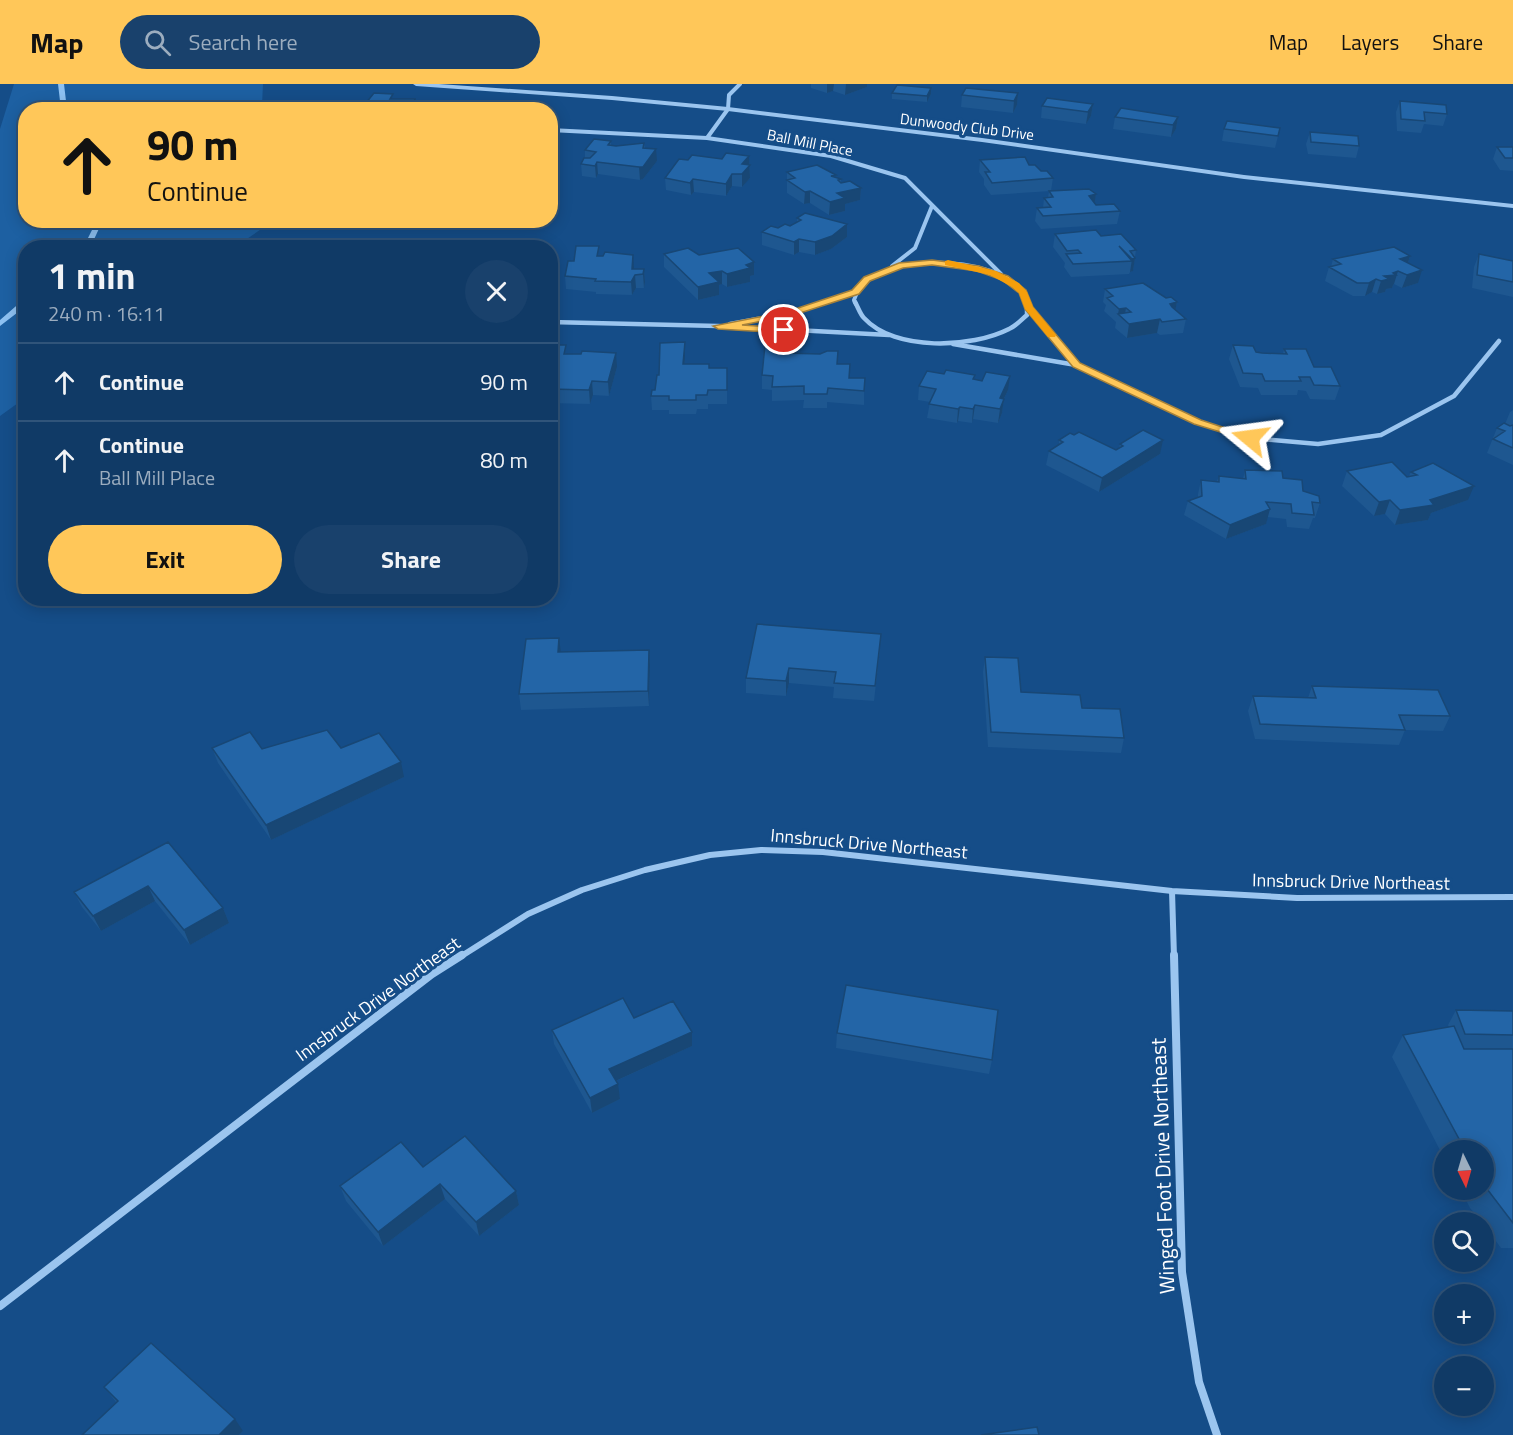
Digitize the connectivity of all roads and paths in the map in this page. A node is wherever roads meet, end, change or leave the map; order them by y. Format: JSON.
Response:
{"nodes":[{"id":1,"x":416,"y":84,"type":"edge"},
{"id":2,"x":740,"y":84,"type":"edge"},
{"id":3,"x":728,"y":110,"type":"junction"},
{"id":4,"x":558,"y":130,"type":"edge"},
{"id":5,"x":707,"y":138,"type":"junction"},
{"id":6,"x":932,"y":206,"type":"junction"},
{"id":7,"x":1513,"y":206,"type":"edge"},
{"id":8,"x":888,"y":268,"type":"junction"},
{"id":9,"x":1005,"y":278,"type":"junction"},
{"id":10,"x":855,"y":292,"type":"junction"},
{"id":11,"x":1029,"y":307,"type":"junction"},
{"id":12,"x":558,"y":322,"type":"edge"},
{"id":13,"x":718,"y":326,"type":"junction"},
{"id":14,"x":896,"y":336,"type":"junction"},
{"id":15,"x":1499,"y":341,"type":"dead end"},
{"id":16,"x":953,"y":344,"type":"junction"},
{"id":17,"x":1076,"y":365,"type":"junction"},
{"id":18,"x":1172,"y":891,"type":"junction"},
{"id":19,"x":1513,"y":897,"type":"edge"},
{"id":20,"x":0,"y":1306,"type":"edge"},
{"id":21,"x":1217,"y":1435,"type":"edge"}],
"edges":[{"from":1,"to":3,"type":"street","name":"Dunwoody Club Drive"},
{"from":2,"to":3,"type":"street"},
{"from":3,"to":5,"type":"street"},
{"from":3,"to":7,"type":"street","name":"Dunwoody Club Drive"},
{"from":4,"to":5,"type":"street","name":"Ball Mill Place"},
{"from":5,"to":6,"type":"street","name":"Ball Mill Place"},
{"from":6,"to":8,"type":"street"},
{"from":6,"to":9,"type":"street","name":"Ball Mill Place"},
{"from":8,"to":9,"type":"street"},
{"from":8,"to":10,"type":"street"},
{"from":9,"to":11,"type":"street","name":"Ball Mill Place"},
{"from":10,"to":13,"type":"street"},
{"from":10,"to":14,"type":"street"},
{"from":11,"to":16,"type":"street"},
{"from":11,"to":17,"type":"street"},
{"from":12,"to":13,"type":"street"},
{"from":13,"to":14,"type":"street"},
{"from":14,"to":16,"type":"street"},
{"from":15,"to":17,"type":"street"},
{"from":16,"to":17,"type":"street"},
{"from":18,"to":19,"type":"street","name":"Innsbruck Drive Northeast"},
{"from":18,"to":20,"type":"street","name":"Innsbruck Drive Northeast"},
{"from":18,"to":21,"type":"street","name":"Winged Foot Drive Northeast"}]}
